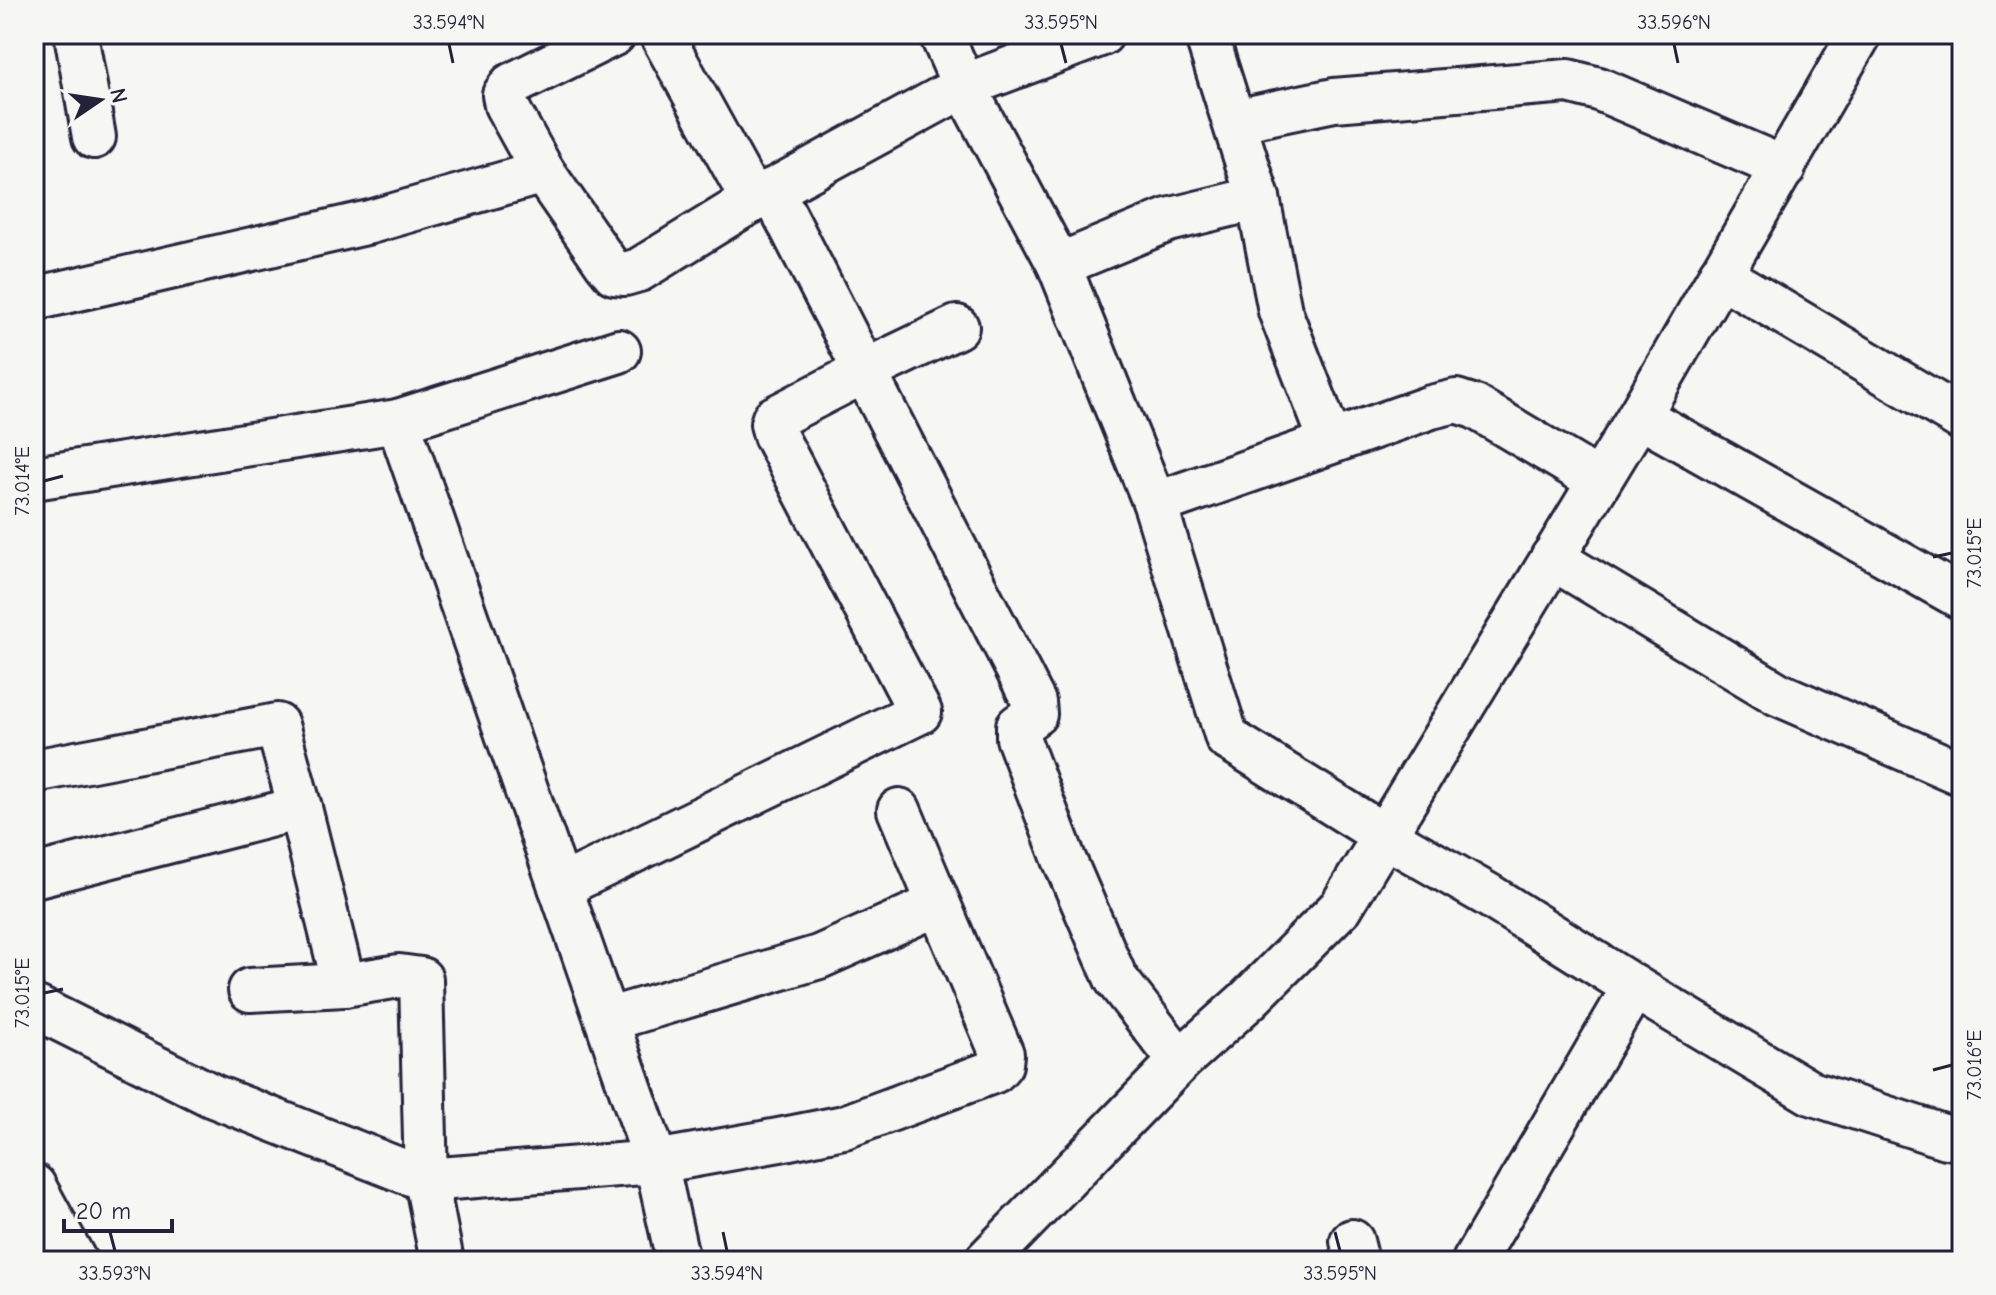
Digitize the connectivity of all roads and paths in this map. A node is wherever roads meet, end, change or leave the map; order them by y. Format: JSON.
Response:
{"nodes":[{"id":1,"x":76,"y":34,"type":"edge"},
{"id":2,"x":614,"y":34,"type":"edge"},
{"id":3,"x":661,"y":34,"type":"edge"},
{"id":4,"x":941,"y":34,"type":"edge"},
{"id":5,"x":1102,"y":34,"type":"edge"},
{"id":6,"x":1206,"y":34,"type":"edge"},
{"id":7,"x":1860,"y":34,"type":"edge"},
{"id":8,"x":964,"y":86,"type":"junction"},
{"id":9,"x":1234,"y":121,"type":"junction"},
{"id":10,"x":94,"y":137,"type":"dead end"},
{"id":11,"x":1784,"y":168,"type":"junction"},
{"id":12,"x":543,"y":172,"type":"junction"},
{"id":13,"x":762,"y":195,"type":"junction"},
{"id":14,"x":1258,"y":198,"type":"junction"},
{"id":15,"x":1059,"y":265,"type":"junction"},
{"id":16,"x":1720,"y":275,"type":"junction"},
{"id":17,"x":34,"y":299,"type":"edge"},
{"id":18,"x":957,"y":327,"type":"dead end"},
{"id":19,"x":619,"y":351,"type":"dead end"},
{"id":20,"x":865,"y":371,"type":"junction"},
{"id":21,"x":1639,"y":416,"type":"junction"},
{"id":22,"x":1962,"y":419,"type":"edge"},
{"id":23,"x":398,"y":421,"type":"junction"},
{"id":24,"x":1331,"y":442,"type":"junction"},
{"id":25,"x":34,"y":478,"type":"edge"},
{"id":26,"x":1599,"y":481,"type":"junction"},
{"id":27,"x":1155,"y":504,"type":"junction"},
{"id":28,"x":1552,"y":558,"type":"junction"},
{"id":29,"x":1962,"y":598,"type":"edge"},
{"id":30,"x":34,"y":771,"type":"edge"},
{"id":31,"x":1962,"y":774,"type":"edge"},
{"id":32,"x":300,"y":808,"type":"junction"},
{"id":33,"x":899,"y":810,"type":"dead end"},
{"id":34,"x":1385,"y":836,"type":"junction"},
{"id":35,"x":34,"y":876,"type":"edge"},
{"id":36,"x":560,"y":887,"type":"junction"},
{"id":37,"x":938,"y":904,"type":"junction"},
{"id":38,"x":344,"y":985,"type":"junction"},
{"id":39,"x":1634,"y":987,"type":"junction"},
{"id":40,"x":250,"y":990,"type":"dead end"},
{"id":41,"x":34,"y":1012,"type":"edge"},
{"id":42,"x":607,"y":1020,"type":"junction"},
{"id":43,"x":1180,"y":1061,"type":"junction"},
{"id":44,"x":1962,"y":1139,"type":"edge"},
{"id":45,"x":656,"y":1162,"type":"junction"},
{"id":46,"x":426,"y":1180,"type":"junction"},
{"id":47,"x":34,"y":1186,"type":"edge"},
{"id":48,"x":75,"y":1261,"type":"edge"},
{"id":49,"x":442,"y":1261,"type":"edge"},
{"id":50,"x":678,"y":1261,"type":"edge"},
{"id":51,"x":986,"y":1261,"type":"edge"},
{"id":52,"x":1474,"y":1261,"type":"edge"}],
"edges":[{"from":1,"to":10,"type":"street"},
{"from":2,"to":12,"type":"street"},
{"from":3,"to":13,"type":"street"},
{"from":4,"to":8,"type":"street"},
{"from":5,"to":8,"type":"street"},
{"from":6,"to":9,"type":"street"},
{"from":7,"to":11,"type":"street"},
{"from":8,"to":13,"type":"street"},
{"from":8,"to":15,"type":"street"},
{"from":9,"to":11,"type":"street"},
{"from":9,"to":14,"type":"street"},
{"from":11,"to":16,"type":"street"},
{"from":12,"to":13,"type":"street"},
{"from":12,"to":17,"type":"street"},
{"from":13,"to":20,"type":"street"},
{"from":14,"to":15,"type":"street"},
{"from":14,"to":24,"type":"street"},
{"from":15,"to":27,"type":"street"},
{"from":16,"to":21,"type":"street"},
{"from":16,"to":22,"type":"street"},
{"from":18,"to":20,"type":"street"},
{"from":19,"to":23,"type":"street"},
{"from":20,"to":36,"type":"street"},
{"from":20,"to":43,"type":"street"},
{"from":21,"to":26,"type":"street"},
{"from":21,"to":29,"type":"street"},
{"from":23,"to":25,"type":"street"},
{"from":23,"to":36,"type":"street"},
{"from":24,"to":26,"type":"street"},
{"from":24,"to":27,"type":"street"},
{"from":26,"to":28,"type":"street"},
{"from":27,"to":34,"type":"street"},
{"from":28,"to":31,"type":"street"},
{"from":28,"to":34,"type":"street"},
{"from":30,"to":32,"type":"street"},
{"from":32,"to":35,"type":"street"},
{"from":32,"to":38,"type":"street"},
{"from":33,"to":37,"type":"street"},
{"from":34,"to":39,"type":"street"},
{"from":34,"to":43,"type":"street"},
{"from":36,"to":42,"type":"street"},
{"from":37,"to":42,"type":"street"},
{"from":37,"to":45,"type":"street"},
{"from":38,"to":40,"type":"street"},
{"from":38,"to":46,"type":"street"},
{"from":39,"to":44,"type":"street"},
{"from":39,"to":52,"type":"street"},
{"from":41,"to":46,"type":"street"},
{"from":42,"to":45,"type":"street"},
{"from":43,"to":51,"type":"street"},
{"from":45,"to":46,"type":"street"},
{"from":45,"to":50,"type":"street"},
{"from":46,"to":49,"type":"street"},
{"from":47,"to":48,"type":"street"}]}
